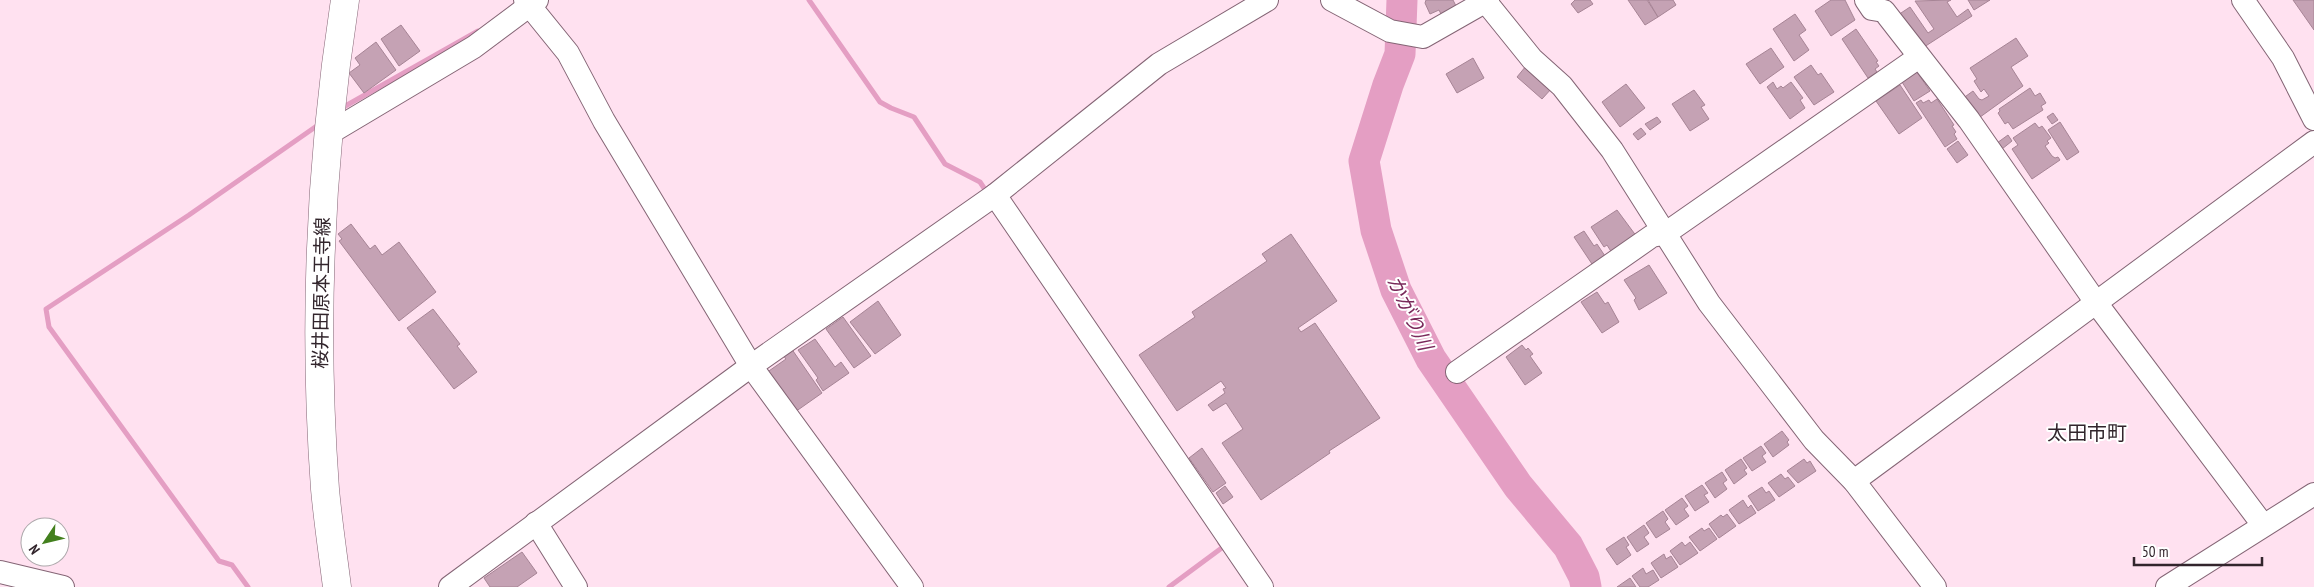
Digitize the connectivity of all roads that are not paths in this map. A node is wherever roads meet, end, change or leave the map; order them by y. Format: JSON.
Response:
{"nodes":[{"id":1,"x":345,"y":0,"type":"edge"},
{"id":2,"x":1267,"y":0,"type":"edge"},
{"id":3,"x":1332,"y":0,"type":"edge"},
{"id":4,"x":2243,"y":0,"type":"edge"},
{"id":5,"x":1487,"y":1,"type":"edge"},
{"id":6,"x":530,"y":2,"type":"edge"},
{"id":7,"x":1883,"y":4,"type":"edge"},
{"id":8,"x":1919,"y":57,"type":"junction"},
{"id":9,"x":2314,"y":119,"type":"edge"},
{"id":10,"x":328,"y":134,"type":"junction"},
{"id":11,"x":2314,"y":142,"type":"edge"},
{"id":12,"x":994,"y":195,"type":"junction"},
{"id":13,"x":1666,"y":233,"type":"junction"},
{"id":14,"x":2097,"y":304,"type":"junction"},
{"id":15,"x":751,"y":366,"type":"junction"},
{"id":16,"x":1458,"y":372,"type":"dead end"},
{"id":17,"x":1854,"y":481,"type":"junction"},
{"id":18,"x":2314,"y":494,"type":"edge"},
{"id":19,"x":536,"y":524,"type":"junction"},
{"id":20,"x":2264,"y":525,"type":"junction"},
{"id":21,"x":0,"y":572,"type":"edge"},
{"id":22,"x":63,"y":587,"type":"edge"},
{"id":23,"x":337,"y":587,"type":"edge"},
{"id":24,"x":450,"y":587,"type":"edge"},
{"id":25,"x":576,"y":587,"type":"edge"},
{"id":26,"x":912,"y":587,"type":"edge"},
{"id":27,"x":1262,"y":587,"type":"edge"},
{"id":28,"x":1935,"y":587,"type":"edge"},
{"id":29,"x":2167,"y":587,"type":"edge"}],
"edges":[{"from":1,"to":10,"type":"main road","name":"桜井田原本王寺線"},
{"from":2,"to":12,"type":"street"},
{"from":3,"to":5,"type":"street"},
{"from":4,"to":9,"type":"street"},
{"from":5,"to":13,"type":"street"},
{"from":6,"to":10,"type":"street"},
{"from":6,"to":15,"type":"street"},
{"from":7,"to":8,"type":"street"},
{"from":8,"to":13,"type":"street"},
{"from":8,"to":14,"type":"street"},
{"from":10,"to":23,"type":"main road","name":"桜井田原本王寺線"},
{"from":11,"to":14,"type":"street"},
{"from":12,"to":15,"type":"street"},
{"from":12,"to":27,"type":"street"},
{"from":13,"to":16,"type":"street"},
{"from":13,"to":17,"type":"street"},
{"from":14,"to":17,"type":"street"},
{"from":14,"to":20,"type":"street"},
{"from":15,"to":19,"type":"street"},
{"from":15,"to":26,"type":"street"},
{"from":17,"to":28,"type":"street"},
{"from":18,"to":20,"type":"street"},
{"from":19,"to":24,"type":"street"},
{"from":19,"to":25,"type":"street"},
{"from":20,"to":29,"type":"street"},
{"from":21,"to":22,"type":"street"}]}
